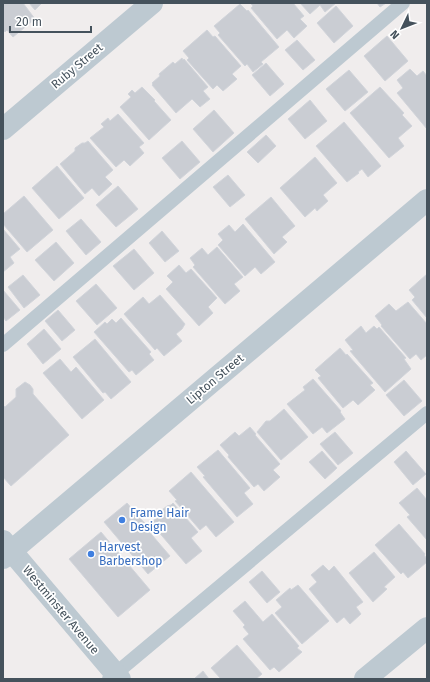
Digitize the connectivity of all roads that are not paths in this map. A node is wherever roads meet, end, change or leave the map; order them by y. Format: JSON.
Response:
{"nodes":[{"id":1,"x":152,"y":3,"type":"edge"},
{"id":2,"x":403,"y":3,"type":"edge"},
{"id":3,"x":3,"y":129,"type":"edge"},
{"id":4,"x":427,"y":200,"type":"edge"},
{"id":5,"x":3,"y":345,"type":"edge"},
{"id":6,"x":427,"y":413,"type":"edge"},
{"id":7,"x":6,"y":550,"type":"edge"},
{"id":8,"x":427,"y":628,"type":"edge"},
{"id":9,"x":114,"y":677,"type":"edge"},
{"id":10,"x":365,"y":679,"type":"edge"}],
"edges":[{"from":1,"to":3,"type":"street","name":"Ruby Street"},
{"from":2,"to":5,"type":"lane"},
{"from":4,"to":7,"type":"street","name":"Lipton Street"},
{"from":6,"to":9,"type":"lane"},
{"from":7,"to":9,"type":"street","name":"Westminster Avenue"},
{"from":8,"to":10,"type":"street"}]}
